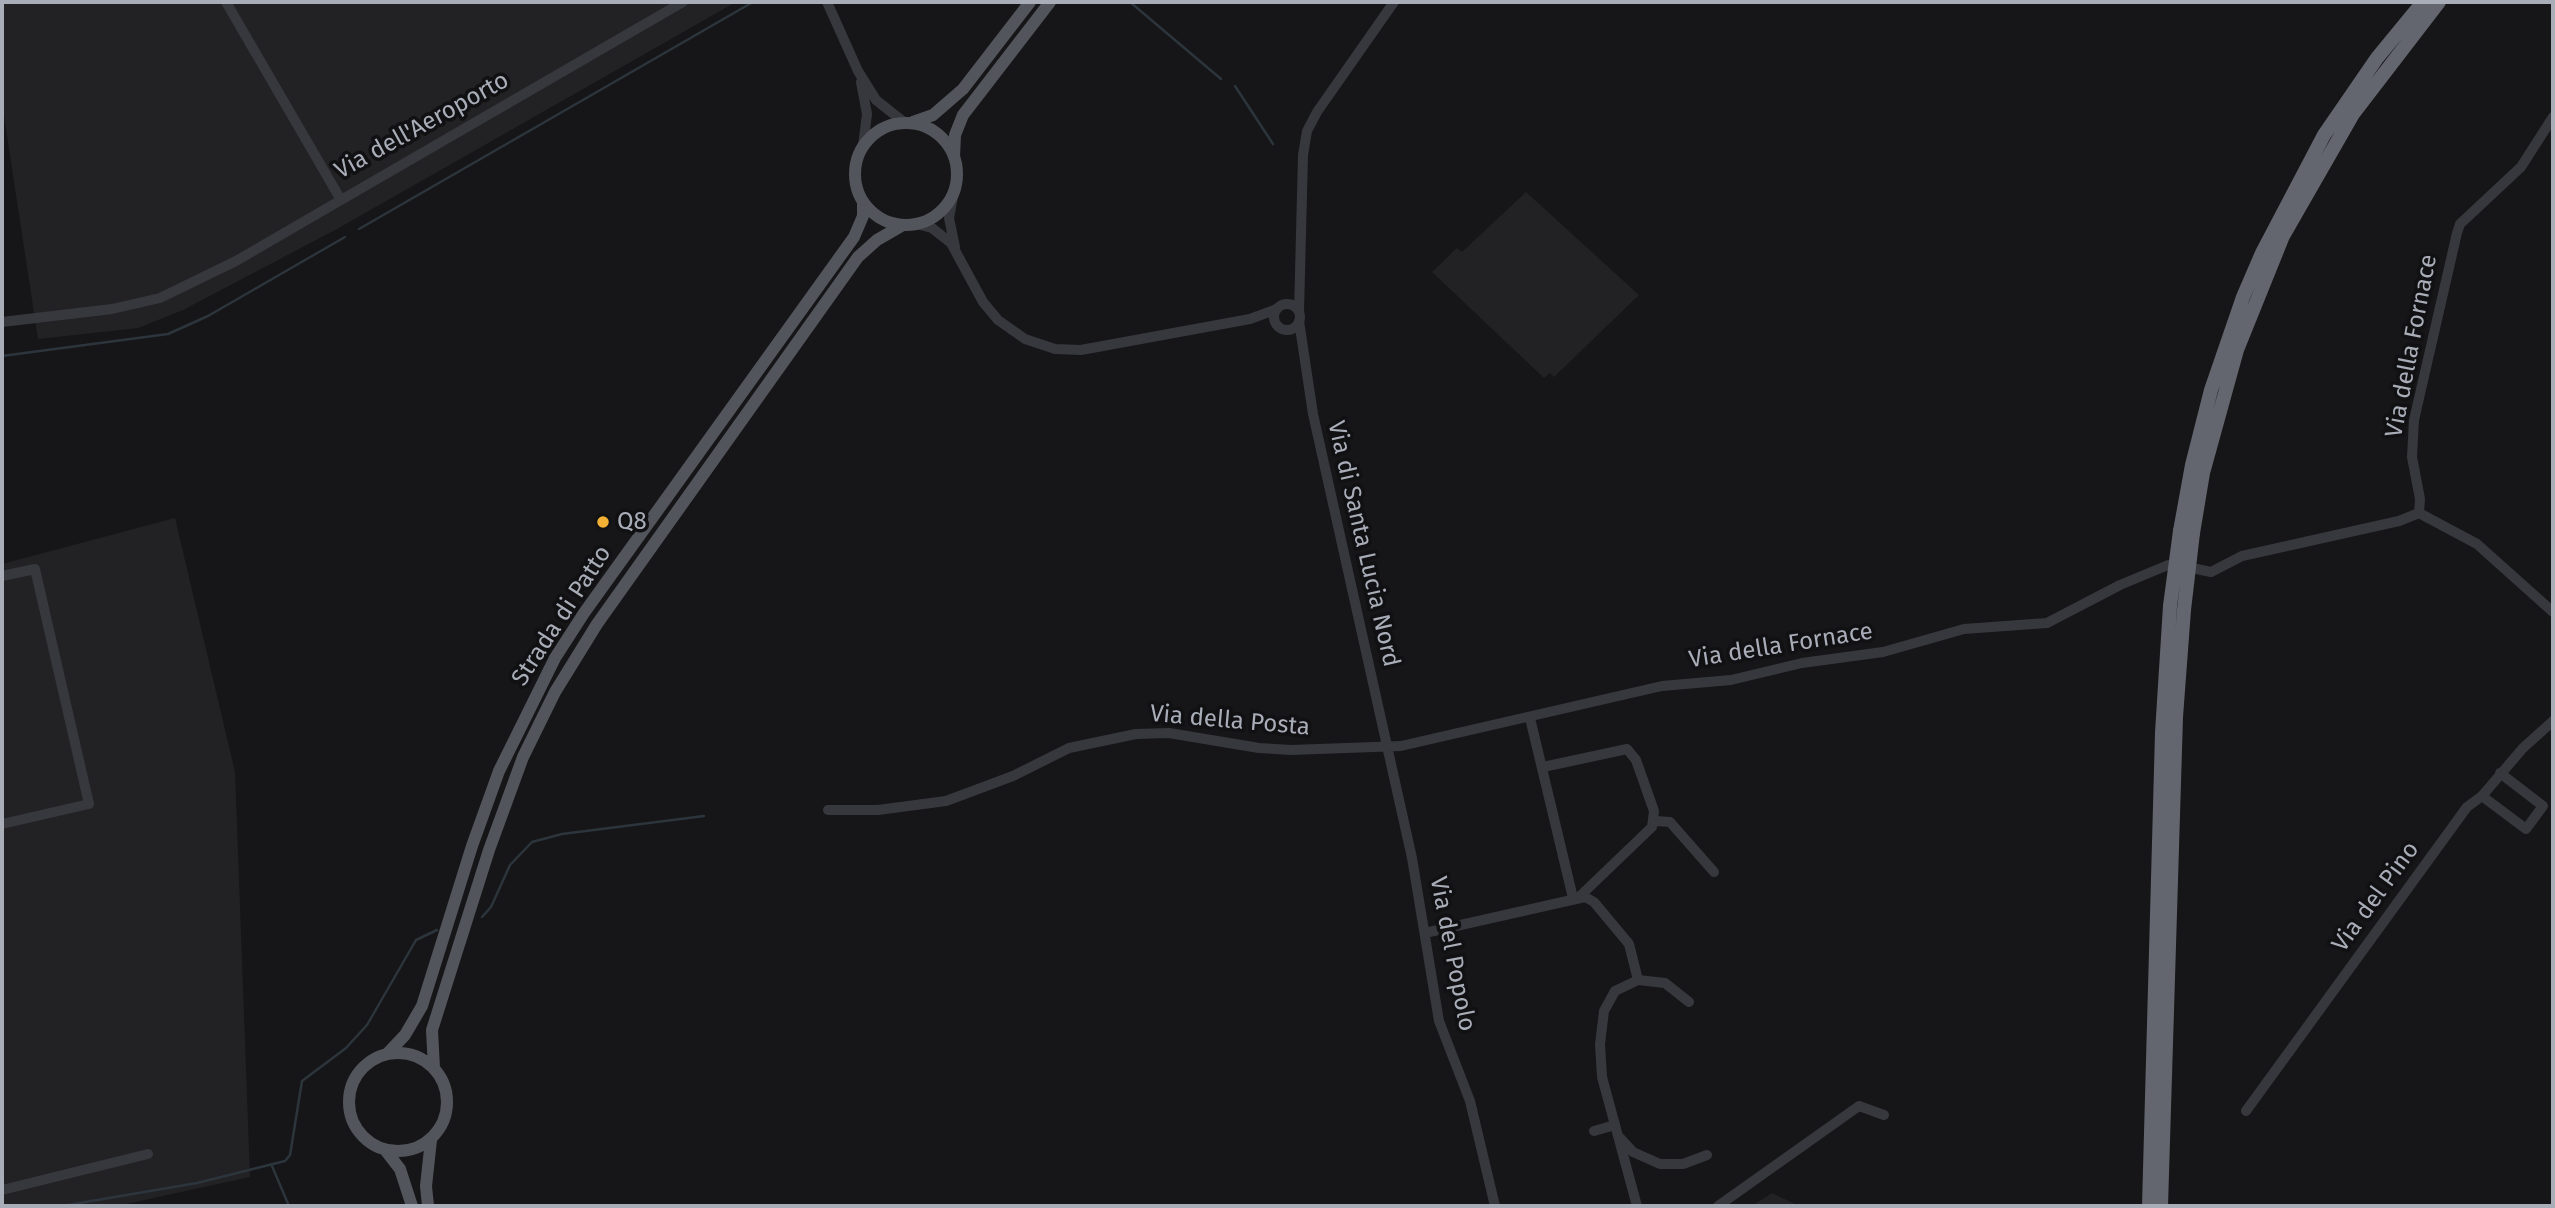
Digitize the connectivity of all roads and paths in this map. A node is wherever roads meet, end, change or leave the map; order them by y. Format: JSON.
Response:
{"nodes":[{"id":1,"x":226,"y":2,"type":"edge"},
{"id":2,"x":683,"y":2,"type":"edge"},
{"id":3,"x":1030,"y":2,"type":"edge"},
{"id":4,"x":1050,"y":2,"type":"edge"},
{"id":5,"x":1394,"y":2,"type":"edge"},
{"id":6,"x":2423,"y":2,"type":"edge"},
{"id":7,"x":2439,"y":2,"type":"edge"},
{"id":8,"x":826,"y":4,"type":"edge"},
{"id":9,"x":858,"y":71,"type":"junction"},
{"id":10,"x":2553,"y":117,"type":"edge"},
{"id":11,"x":908,"y":123,"type":"junction"},
{"id":12,"x":863,"y":146,"type":"junction"},
{"id":13,"x":954,"y":157,"type":"junction"},
{"id":14,"x":954,"y":191,"type":"junction"},
{"id":15,"x":341,"y":200,"type":"junction"},
{"id":16,"x":863,"y":202,"type":"junction"},
{"id":17,"x":910,"y":225,"type":"junction"},
{"id":18,"x":957,"y":254,"type":"junction"},
{"id":19,"x":1277,"y":309,"type":"junction"},
{"id":20,"x":1299,"y":316,"type":"junction"},
{"id":21,"x":1250,"y":319,"type":"junction"},
{"id":22,"x":2,"y":322,"type":"edge"},
{"id":23,"x":1280,"y":327,"type":"junction"},
{"id":24,"x":1302,"y":349,"type":"junction"},
{"id":25,"x":2419,"y":513,"type":"junction"},
{"id":26,"x":2186,"y":532,"type":"junction"},
{"id":27,"x":2168,"y":565,"type":"dead end"},
{"id":28,"x":2197,"y":569,"type":"dead end"},
{"id":29,"x":2,"y":576,"type":"edge"},
{"id":30,"x":2177,"y":608,"type":"junction"},
{"id":31,"x":2553,"y":612,"type":"edge"},
{"id":32,"x":1530,"y":718,"type":"junction"},
{"id":33,"x":2553,"y":721,"type":"edge"},
{"id":34,"x":1390,"y":746,"type":"junction"},
{"id":35,"x":1543,"y":767,"type":"junction"},
{"id":36,"x":2500,"y":773,"type":"junction"},
{"id":37,"x":2482,"y":796,"type":"junction"},
{"id":38,"x":828,"y":810,"type":"dead end"},
{"id":39,"x":1656,"y":821,"type":"junction"},
{"id":40,"x":2,"y":824,"type":"edge"},
{"id":41,"x":1714,"y":872,"type":"dead end"},
{"id":42,"x":1576,"y":897,"type":"junction"},
{"id":43,"x":1425,"y":933,"type":"junction"},
{"id":44,"x":1638,"y":980,"type":"junction"},
{"id":45,"x":1689,"y":1002,"type":"dead end"},
{"id":46,"x":387,"y":1054,"type":"junction"},
{"id":47,"x":434,"y":1068,"type":"junction"},
{"id":48,"x":2246,"y":1111,"type":"dead end"},
{"id":49,"x":1884,"y":1115,"type":"dead end"},
{"id":50,"x":1616,"y":1130,"type":"junction"},
{"id":51,"x":1594,"y":1131,"type":"dead end"},
{"id":52,"x":430,"y":1140,"type":"junction"},
{"id":53,"x":386,"y":1151,"type":"junction"},
{"id":54,"x":148,"y":1154,"type":"dead end"},
{"id":55,"x":1707,"y":1155,"type":"dead end"},
{"id":56,"x":2,"y":1190,"type":"edge"},
{"id":57,"x":412,"y":1206,"type":"edge"},
{"id":58,"x":428,"y":1206,"type":"edge"},
{"id":59,"x":1495,"y":1206,"type":"edge"},
{"id":60,"x":1637,"y":1206,"type":"edge"},
{"id":61,"x":1718,"y":1206,"type":"edge"},
{"id":62,"x":2149,"y":1206,"type":"edge"},
{"id":63,"x":2161,"y":1206,"type":"edge"}],
"edges":[{"from":1,"to":15,"type":"street","name":"Via dell'Aeroporto"},
{"from":2,"to":15,"type":"street","name":"Via dell'Aeroporto"},
{"from":3,"to":11,"type":"main road"},
{"from":4,"to":13,"type":"main road"},
{"from":5,"to":20,"type":"street","name":"Via di Santa Lucia Nord"},
{"from":6,"to":26,"type":"highway"},
{"from":7,"to":26,"type":"highway"},
{"from":8,"to":9,"type":"street"},
{"from":9,"to":11,"type":"street"},
{"from":9,"to":12,"type":"street"},
{"from":10,"to":25,"type":"street","name":"Via della Fornace"},
{"from":11,"to":12,"type":"main road"},
{"from":11,"to":13,"type":"main road"},
{"from":12,"to":16,"type":"main road"},
{"from":13,"to":14,"type":"main road"},
{"from":14,"to":17,"type":"main road"},
{"from":14,"to":18,"type":"street"},
{"from":15,"to":22,"type":"street"},
{"from":16,"to":17,"type":"main road"},
{"from":16,"to":46,"type":"main road","name":"Strada di Patto"},
{"from":17,"to":18,"type":"street"},
{"from":17,"to":47,"type":"main road","name":"Strada di Patto"},
{"from":18,"to":21,"type":"street"},
{"from":19,"to":20,"type":"street"},
{"from":19,"to":21,"type":"street"},
{"from":19,"to":23,"type":"street"},
{"from":20,"to":23,"type":"street"},
{"from":20,"to":24,"type":"street","name":"Via di Santa Lucia Nord"},
{"from":21,"to":23,"type":"street"},
{"from":23,"to":24,"type":"street"},
{"from":24,"to":34,"type":"street","name":"Via di Santa Lucia Nord"},
{"from":25,"to":28,"type":"street"},
{"from":25,"to":31,"type":"street"},
{"from":26,"to":30,"type":"highway","bridge":true},
{"from":27,"to":32,"type":"street","name":"Via della Fornace"},
{"from":29,"to":40,"type":"street"},
{"from":30,"to":62,"type":"highway"},
{"from":30,"to":63,"type":"highway"},
{"from":32,"to":34,"type":"street","name":"Via della Fornace"},
{"from":32,"to":35,"type":"street"},
{"from":33,"to":36,"type":"street","name":"Via del Pino"},
{"from":34,"to":38,"type":"street","name":"Via della Posta"},
{"from":34,"to":43,"type":"street","name":"Via del Popolo"},
{"from":35,"to":39,"type":"street"},
{"from":35,"to":42,"type":"street"},
{"from":36,"to":37,"type":"street","name":"Via del Pino"},
{"from":36,"to":37,"type":"street"},
{"from":37,"to":48,"type":"street","name":"Via del Pino"},
{"from":39,"to":41,"type":"street"},
{"from":39,"to":42,"type":"street"},
{"from":42,"to":43,"type":"street"},
{"from":42,"to":44,"type":"street"},
{"from":43,"to":59,"type":"street","name":"Via del Popolo"},
{"from":44,"to":45,"type":"street"},
{"from":44,"to":50,"type":"street"},
{"from":46,"to":47,"type":"main road"},
{"from":46,"to":53,"type":"main road","name":"Strada di Patto"},
{"from":47,"to":52,"type":"main road","name":"Strada di Patto"},
{"from":49,"to":61,"type":"street"},
{"from":50,"to":51,"type":"street"},
{"from":50,"to":55,"type":"street"},
{"from":50,"to":60,"type":"street"},
{"from":52,"to":53,"type":"main road"},
{"from":52,"to":58,"type":"main road","name":"Strada di Patto"},
{"from":53,"to":57,"type":"main road","name":"Strada di Patto"},
{"from":54,"to":56,"type":"street"}]}
